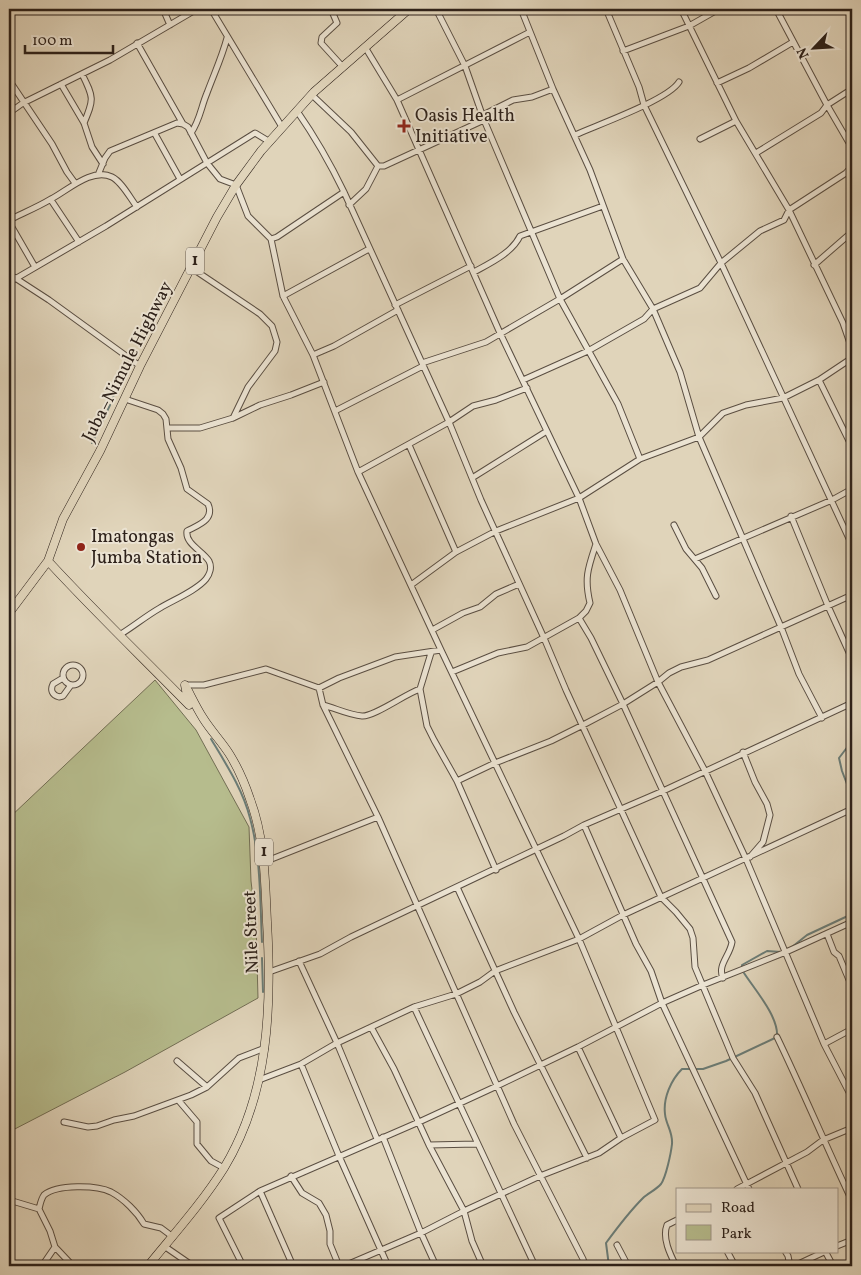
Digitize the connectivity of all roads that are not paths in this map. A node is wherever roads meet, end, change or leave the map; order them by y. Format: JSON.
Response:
{"nodes":[{"id":1,"x":162,"y":9,"type":"edge"},
{"id":2,"x":197,"y":9,"type":"edge"},
{"id":3,"x":211,"y":9,"type":"edge"},
{"id":4,"x":331,"y":9,"type":"edge"},
{"id":5,"x":409,"y":9,"type":"edge"},
{"id":6,"x":436,"y":9,"type":"edge"},
{"id":7,"x":520,"y":9,"type":"edge"},
{"id":8,"x":606,"y":9,"type":"edge"},
{"id":9,"x":680,"y":9,"type":"edge"},
{"id":10,"x":719,"y":9,"type":"edge"},
{"id":11,"x":776,"y":9,"type":"edge"},
{"id":12,"x":170,"y":25,"type":"junction"},
{"id":13,"x":689,"y":26,"type":"junction"},
{"id":14,"x":530,"y":32,"type":"junction"},
{"id":15,"x":227,"y":37,"type":"junction"},
{"id":16,"x":793,"y":42,"type":"junction"},
{"id":17,"x":137,"y":44,"type":"junction"},
{"id":18,"x":365,"y":47,"type":"junction"},
{"id":19,"x":624,"y":51,"type":"junction"},
{"id":20,"x":342,"y":66,"type":"dead end"},
{"id":21,"x":466,"y":66,"type":"junction"},
{"id":22,"x":82,"y":74,"type":"junction"},
{"id":23,"x":9,"y":80,"type":"edge"},
{"id":24,"x":678,"y":82,"type":"dead end"},
{"id":25,"x":717,"y":83,"type":"junction"},
{"id":26,"x":62,"y":84,"type":"junction"},
{"id":27,"x":553,"y":89,"type":"junction"},
{"id":28,"x":852,"y":89,"type":"edge"},
{"id":29,"x":312,"y":95,"type":"junction"},
{"id":30,"x":397,"y":100,"type":"junction"},
{"id":31,"x":23,"y":103,"type":"junction"},
{"id":32,"x":644,"y":105,"type":"junction"},
{"id":33,"x":827,"y":105,"type":"junction"},
{"id":34,"x":297,"y":111,"type":"junction"},
{"id":35,"x":9,"y":113,"type":"edge"},
{"id":36,"x":484,"y":117,"type":"junction"},
{"id":37,"x":736,"y":121,"type":"junction"},
{"id":38,"x":84,"y":123,"type":"junction"},
{"id":39,"x":183,"y":124,"type":"junction"},
{"id":40,"x":282,"y":127,"type":"junction"},
{"id":41,"x":191,"y":133,"type":"junction"},
{"id":42,"x":155,"y":134,"type":"junction"},
{"id":43,"x":575,"y":135,"type":"junction"},
{"id":44,"x":700,"y":139,"type":"dead end"},
{"id":45,"x":270,"y":142,"type":"junction"},
{"id":46,"x":852,"y":148,"type":"edge"},
{"id":47,"x":420,"y":150,"type":"junction"},
{"id":48,"x":756,"y":153,"type":"junction"},
{"id":49,"x":207,"y":163,"type":"junction"},
{"id":50,"x":103,"y":164,"type":"junction"},
{"id":51,"x":378,"y":166,"type":"junction"},
{"id":52,"x":852,"y":166,"type":"edge"},
{"id":53,"x":98,"y":175,"type":"junction"},
{"id":54,"x":180,"y":180,"type":"junction"},
{"id":55,"x":75,"y":183,"type":"junction"},
{"id":56,"x":236,"y":185,"type":"junction"},
{"id":57,"x":344,"y":192,"type":"junction"},
{"id":58,"x":51,"y":200,"type":"junction"},
{"id":59,"x":349,"y":205,"type":"junction"},
{"id":60,"x":603,"y":206,"type":"junction"},
{"id":61,"x":137,"y":207,"type":"junction"},
{"id":62,"x":789,"y":210,"type":"junction"},
{"id":63,"x":9,"y":221,"type":"edge"},
{"id":64,"x":531,"y":231,"type":"junction"},
{"id":65,"x":852,"y":232,"type":"edge"},
{"id":66,"x":271,"y":239,"type":"junction"},
{"id":67,"x":79,"y":242,"type":"junction"},
{"id":68,"x":369,"y":249,"type":"junction"},
{"id":69,"x":623,"y":259,"type":"junction"},
{"id":70,"x":721,"y":262,"type":"junction"},
{"id":71,"x":814,"y":265,"type":"junction"},
{"id":72,"x":471,"y":266,"type":"junction"},
{"id":73,"x":35,"y":267,"type":"junction"},
{"id":74,"x":190,"y":267,"type":"dead end"},
{"id":75,"x":474,"y":272,"type":"junction"},
{"id":76,"x":9,"y":274,"type":"edge"},
{"id":77,"x":15,"y":279,"type":"junction"},
{"id":78,"x":283,"y":296,"type":"junction"},
{"id":79,"x":560,"y":300,"type":"junction"},
{"id":80,"x":397,"y":308,"type":"junction"},
{"id":81,"x":653,"y":309,"type":"junction"},
{"id":82,"x":500,"y":333,"type":"junction"},
{"id":83,"x":852,"y":349,"type":"edge"},
{"id":84,"x":588,"y":351,"type":"junction"},
{"id":85,"x":313,"y":355,"type":"junction"},
{"id":86,"x":852,"y":358,"type":"edge"},
{"id":87,"x":422,"y":365,"type":"junction"},
{"id":88,"x":140,"y":366,"type":"junction"},
{"id":89,"x":523,"y":380,"type":"junction"},
{"id":90,"x":819,"y":380,"type":"junction"},
{"id":91,"x":324,"y":382,"type":"junction"},
{"id":92,"x":527,"y":388,"type":"junction"},
{"id":93,"x":126,"y":398,"type":"junction"},
{"id":94,"x":783,"y":398,"type":"junction"},
{"id":95,"x":334,"y":411,"type":"junction"},
{"id":96,"x":233,"y":418,"type":"junction"},
{"id":97,"x":449,"y":422,"type":"junction"},
{"id":98,"x":168,"y":428,"type":"junction"},
{"id":99,"x":547,"y":431,"type":"junction"},
{"id":100,"x":699,"y":437,"type":"junction"},
{"id":101,"x":409,"y":445,"type":"junction"},
{"id":102,"x":852,"y":448,"type":"edge"},
{"id":103,"x":640,"y":459,"type":"junction"},
{"id":104,"x":358,"y":472,"type":"junction"},
{"id":105,"x":472,"y":478,"type":"junction"},
{"id":106,"x":852,"y":489,"type":"edge"},
{"id":107,"x":579,"y":498,"type":"junction"},
{"id":108,"x":832,"y":500,"type":"junction"},
{"id":109,"x":791,"y":516,"type":"junction"},
{"id":110,"x":674,"y":525,"type":"dead end"},
{"id":111,"x":496,"y":531,"type":"junction"},
{"id":112,"x":744,"y":538,"type":"junction"},
{"id":113,"x":596,"y":544,"type":"junction"},
{"id":114,"x":852,"y":545,"type":"edge"},
{"id":115,"x":456,"y":552,"type":"junction"},
{"id":116,"x":695,"y":559,"type":"junction"},
{"id":117,"x":48,"y":561,"type":"junction"},
{"id":118,"x":518,"y":584,"type":"junction"},
{"id":119,"x":411,"y":585,"type":"junction"},
{"id":120,"x":852,"y":595,"type":"edge"},
{"id":121,"x":716,"y":596,"type":"dead end"},
{"id":122,"x":828,"y":606,"type":"junction"},
{"id":123,"x":9,"y":614,"type":"edge"},
{"id":124,"x":578,"y":618,"type":"junction"},
{"id":125,"x":781,"y":627,"type":"junction"},
{"id":126,"x":434,"y":629,"type":"dead end"},
{"id":127,"x":121,"y":634,"type":"junction"},
{"id":128,"x":544,"y":638,"type":"junction"},
{"id":129,"x":441,"y":650,"type":"junction"},
{"id":130,"x":431,"y":653,"type":"junction"},
{"id":131,"x":852,"y":659,"type":"edge"},
{"id":132,"x":452,"y":672,"type":"junction"},
{"id":133,"x":63,"y":678,"type":"junction"},
{"id":134,"x":658,"y":682,"type":"junction"},
{"id":135,"x":185,"y":685,"type":"junction"},
{"id":136,"x":71,"y":686,"type":"junction"},
{"id":137,"x":320,"y":688,"type":"junction"},
{"id":138,"x":420,"y":690,"type":"junction"},
{"id":139,"x":852,"y":703,"type":"edge"},
{"id":140,"x":323,"y":704,"type":"junction"},
{"id":141,"x":623,"y":704,"type":"junction"},
{"id":142,"x":822,"y":718,"type":"junction"},
{"id":143,"x":583,"y":725,"type":"junction"},
{"id":144,"x":743,"y":753,"type":"junction"},
{"id":145,"x":495,"y":763,"type":"junction"},
{"id":146,"x":705,"y":771,"type":"junction"},
{"id":147,"x":457,"y":781,"type":"junction"},
{"id":148,"x":663,"y":791,"type":"junction"},
{"id":149,"x":621,"y":809,"type":"junction"},
{"id":150,"x":852,"y":809,"type":"edge"},
{"id":151,"x":378,"y":817,"type":"junction"},
{"id":152,"x":584,"y":825,"type":"junction"},
{"id":153,"x":535,"y":850,"type":"junction"},
{"id":154,"x":748,"y":858,"type":"junction"},
{"id":155,"x":264,"y":862,"type":"junction"},
{"id":156,"x":496,"y":870,"type":"junction"},
{"id":157,"x":703,"y":878,"type":"junction"},
{"id":158,"x":457,"y":887,"type":"junction"},
{"id":159,"x":661,"y":898,"type":"junction"},
{"id":160,"x":418,"y":906,"type":"junction"},
{"id":161,"x":623,"y":915,"type":"junction"},
{"id":162,"x":852,"y":922,"type":"edge"},
{"id":163,"x":827,"y":934,"type":"junction"},
{"id":164,"x":579,"y":939,"type":"junction"},
{"id":165,"x":786,"y":952,"type":"junction"},
{"id":166,"x":299,"y":961,"type":"junction"},
{"id":167,"x":495,"y":971,"type":"junction"},
{"id":168,"x":269,"y":972,"type":"junction"},
{"id":169,"x":722,"y":978,"type":"junction"},
{"id":170,"x":703,"y":985,"type":"junction"},
{"id":171,"x":852,"y":987,"type":"edge"},
{"id":172,"x":456,"y":994,"type":"junction"},
{"id":173,"x":662,"y":1003,"type":"junction"},
{"id":174,"x":414,"y":1007,"type":"junction"},
{"id":175,"x":371,"y":1027,"type":"junction"},
{"id":176,"x":615,"y":1028,"type":"junction"},
{"id":177,"x":852,"y":1029,"type":"edge"},
{"id":178,"x":776,"y":1037,"type":"dead end"},
{"id":179,"x":337,"y":1043,"type":"junction"},
{"id":180,"x":824,"y":1044,"type":"junction"},
{"id":181,"x":578,"y":1047,"type":"junction"},
{"id":182,"x":265,"y":1048,"type":"junction"},
{"id":183,"x":178,"y":1061,"type":"dead end"},
{"id":184,"x":301,"y":1064,"type":"junction"},
{"id":185,"x":540,"y":1065,"type":"junction"},
{"id":186,"x":259,"y":1080,"type":"junction"},
{"id":187,"x":496,"y":1086,"type":"junction"},
{"id":188,"x":207,"y":1087,"type":"junction"},
{"id":189,"x":852,"y":1098,"type":"edge"},
{"id":190,"x":179,"y":1101,"type":"junction"},
{"id":191,"x":458,"y":1104,"type":"junction"},
{"id":192,"x":64,"y":1122,"type":"dead end"},
{"id":193,"x":419,"y":1122,"type":"junction"},
{"id":194,"x":852,"y":1128,"type":"edge"},
{"id":195,"x":383,"y":1137,"type":"junction"},
{"id":196,"x":621,"y":1138,"type":"junction"},
{"id":197,"x":377,"y":1139,"type":"junction"},
{"id":198,"x":823,"y":1140,"type":"junction"},
{"id":199,"x":477,"y":1144,"type":"junction"},
{"id":200,"x":429,"y":1145,"type":"junction"},
{"id":201,"x":339,"y":1156,"type":"junction"},
{"id":202,"x":587,"y":1158,"type":"junction"},
{"id":203,"x":787,"y":1163,"type":"junction"},
{"id":204,"x":224,"y":1168,"type":"junction"},
{"id":205,"x":291,"y":1176,"type":"junction"},
{"id":206,"x":540,"y":1176,"type":"junction"},
{"id":207,"x":748,"y":1186,"type":"edge"},
{"id":208,"x":798,"y":1188,"type":"edge"},
{"id":209,"x":260,"y":1191,"type":"junction"},
{"id":210,"x":501,"y":1195,"type":"junction"},
{"id":211,"x":9,"y":1200,"type":"edge"},
{"id":212,"x":852,"y":1201,"type":"edge"},
{"id":213,"x":39,"y":1210,"type":"junction"},
{"id":214,"x":464,"y":1211,"type":"junction"},
{"id":215,"x":676,"y":1220,"type":"edge"},
{"id":216,"x":421,"y":1233,"type":"junction"},
{"id":217,"x":172,"y":1237,"type":"junction"},
{"id":218,"x":852,"y":1240,"type":"edge"},
{"id":219,"x":618,"y":1245,"type":"dead end"},
{"id":220,"x":164,"y":1246,"type":"junction"},
{"id":221,"x":838,"y":1246,"type":"edge"},
{"id":222,"x":55,"y":1247,"type":"junction"},
{"id":223,"x":381,"y":1250,"type":"junction"},
{"id":224,"x":727,"y":1252,"type":"edge"},
{"id":225,"x":786,"y":1252,"type":"edge"},
{"id":226,"x":823,"y":1252,"type":"edge"},
{"id":227,"x":826,"y":1252,"type":"edge"},
{"id":228,"x":42,"y":1266,"type":"edge"},
{"id":229,"x":73,"y":1266,"type":"edge"},
{"id":230,"x":148,"y":1266,"type":"edge"},
{"id":231,"x":193,"y":1266,"type":"edge"},
{"id":232,"x":243,"y":1266,"type":"edge"},
{"id":233,"x":293,"y":1266,"type":"edge"},
{"id":234,"x":339,"y":1266,"type":"edge"},
{"id":235,"x":344,"y":1266,"type":"edge"},
{"id":236,"x":388,"y":1266,"type":"edge"},
{"id":237,"x":436,"y":1266,"type":"edge"},
{"id":238,"x":483,"y":1266,"type":"edge"},
{"id":239,"x":535,"y":1266,"type":"edge"},
{"id":240,"x":585,"y":1266,"type":"edge"},
{"id":241,"x":628,"y":1266,"type":"edge"},
{"id":242,"x":676,"y":1266,"type":"edge"},
{"id":243,"x":734,"y":1266,"type":"edge"},
{"id":244,"x":790,"y":1266,"type":"edge"},
{"id":245,"x":794,"y":1266,"type":"edge"},
{"id":246,"x":833,"y":1266,"type":"edge"}],
"edges":[{"from":1,"to":12,"type":"street"},
{"from":2,"to":12,"type":"street"},
{"from":3,"to":15,"type":"street"},
{"from":4,"to":20,"type":"street"},
{"from":5,"to":18,"type":"main road","name":"Juba–Nimule Highway","number":"1"},
{"from":6,"to":21,"type":"street"},
{"from":7,"to":14,"type":"street"},
{"from":8,"to":19,"type":"street"},
{"from":9,"to":13,"type":"street"},
{"from":10,"to":13,"type":"street"},
{"from":11,"to":16,"type":"street"},
{"from":12,"to":17,"type":"street"},
{"from":13,"to":19,"type":"street"},
{"from":13,"to":25,"type":"street"},
{"from":14,"to":21,"type":"street"},
{"from":14,"to":27,"type":"street"},
{"from":15,"to":40,"type":"street"},
{"from":15,"to":41,"type":"street"},
{"from":16,"to":25,"type":"street"},
{"from":16,"to":33,"type":"street"},
{"from":17,"to":22,"type":"street"},
{"from":17,"to":39,"type":"street"},
{"from":18,"to":29,"type":"main road","name":"Juba–Nimule Highway","number":"1"},
{"from":18,"to":30,"type":"street"},
{"from":19,"to":32,"type":"street"},
{"from":21,"to":30,"type":"street"},
{"from":21,"to":36,"type":"street"},
{"from":22,"to":26,"type":"street"},
{"from":22,"to":38,"type":"street"},
{"from":23,"to":31,"type":"street"},
{"from":24,"to":32,"type":"street"},
{"from":25,"to":37,"type":"street"},
{"from":26,"to":31,"type":"street"},
{"from":26,"to":38,"type":"street"},
{"from":27,"to":36,"type":"street"},
{"from":27,"to":43,"type":"street"},
{"from":28,"to":33,"type":"street"},
{"from":29,"to":34,"type":"main road","name":"Juba–Nimule Highway","number":"1"},
{"from":29,"to":51,"type":"street"},
{"from":30,"to":47,"type":"street"},
{"from":31,"to":35,"type":"street"},
{"from":31,"to":55,"type":"street"},
{"from":32,"to":43,"type":"street"},
{"from":32,"to":70,"type":"street"},
{"from":33,"to":46,"type":"street"},
{"from":33,"to":48,"type":"street"},
{"from":34,"to":40,"type":"main road","name":"Juba–Nimule Highway","number":"1"},
{"from":34,"to":57,"type":"street"},
{"from":36,"to":47,"type":"street"},
{"from":36,"to":64,"type":"street"},
{"from":37,"to":44,"type":"street"},
{"from":37,"to":48,"type":"street"},
{"from":38,"to":50,"type":"street"},
{"from":39,"to":41,"type":"street"},
{"from":39,"to":42,"type":"street"},
{"from":40,"to":45,"type":"main road","name":"Juba–Nimule Highway","number":"1"},
{"from":41,"to":49,"type":"street"},
{"from":42,"to":50,"type":"street"},
{"from":42,"to":54,"type":"street"},
{"from":43,"to":60,"type":"street"},
{"from":45,"to":49,"type":"street"},
{"from":45,"to":56,"type":"main road","name":"Juba–Nimule Highway","number":"1"},
{"from":47,"to":51,"type":"street"},
{"from":47,"to":72,"type":"street"},
{"from":48,"to":62,"type":"street"},
{"from":49,"to":54,"type":"street"},
{"from":49,"to":56,"type":"street"},
{"from":50,"to":53,"type":"street"},
{"from":51,"to":59,"type":"street"},
{"from":52,"to":62,"type":"street"},
{"from":53,"to":55,"type":"street"},
{"from":53,"to":61,"type":"street"},
{"from":54,"to":61,"type":"street"},
{"from":55,"to":58,"type":"street"},
{"from":56,"to":66,"type":"street"},
{"from":56,"to":88,"type":"main road","name":"Juba–Nimule Highway","number":"1"},
{"from":57,"to":59,"type":"street"},
{"from":57,"to":66,"type":"street"},
{"from":58,"to":63,"type":"street"},
{"from":58,"to":67,"type":"street"},
{"from":59,"to":68,"type":"street"},
{"from":60,"to":64,"type":"street"},
{"from":60,"to":69,"type":"street"},
{"from":61,"to":67,"type":"street"},
{"from":62,"to":70,"type":"street"},
{"from":62,"to":71,"type":"street"},
{"from":63,"to":73,"type":"street"},
{"from":64,"to":75,"type":"street"},
{"from":64,"to":79,"type":"street"},
{"from":65,"to":71,"type":"street"},
{"from":66,"to":78,"type":"street"},
{"from":67,"to":73,"type":"street"},
{"from":68,"to":78,"type":"street"},
{"from":68,"to":80,"type":"street"},
{"from":69,"to":79,"type":"street"},
{"from":69,"to":81,"type":"street"},
{"from":70,"to":81,"type":"street"},
{"from":70,"to":94,"type":"street"},
{"from":71,"to":83,"type":"street"},
{"from":72,"to":75,"type":"street"},
{"from":72,"to":80,"type":"street"},
{"from":73,"to":77,"type":"street"},
{"from":74,"to":96,"type":"street"},
{"from":75,"to":82,"type":"street"},
{"from":76,"to":77,"type":"street"},
{"from":77,"to":88,"type":"street"},
{"from":78,"to":85,"type":"street"},
{"from":79,"to":82,"type":"street"},
{"from":79,"to":84,"type":"street"},
{"from":80,"to":85,"type":"street"},
{"from":80,"to":87,"type":"street"},
{"from":81,"to":84,"type":"street"},
{"from":81,"to":100,"type":"street"},
{"from":82,"to":87,"type":"street"},
{"from":82,"to":89,"type":"street"},
{"from":84,"to":89,"type":"street"},
{"from":84,"to":103,"type":"street"},
{"from":85,"to":91,"type":"street"},
{"from":86,"to":90,"type":"street"},
{"from":87,"to":95,"type":"street"},
{"from":87,"to":97,"type":"street"},
{"from":88,"to":93,"type":"main road","name":"Juba–Nimule Highway","number":"1"},
{"from":89,"to":92,"type":"street"},
{"from":90,"to":94,"type":"street"},
{"from":90,"to":102,"type":"street"},
{"from":91,"to":95,"type":"street"},
{"from":91,"to":96,"type":"street"},
{"from":92,"to":97,"type":"street"},
{"from":92,"to":99,"type":"street"},
{"from":93,"to":98,"type":"street"},
{"from":93,"to":117,"type":"main road","name":"Juba–Nimule Highway","number":"1"},
{"from":94,"to":100,"type":"street"},
{"from":94,"to":108,"type":"street"},
{"from":95,"to":104,"type":"street"},
{"from":96,"to":98,"type":"street"},
{"from":97,"to":101,"type":"street"},
{"from":97,"to":105,"type":"street"},
{"from":98,"to":127,"type":"street"},
{"from":99,"to":105,"type":"street"},
{"from":99,"to":107,"type":"street"},
{"from":100,"to":103,"type":"street"},
{"from":100,"to":112,"type":"street"},
{"from":101,"to":104,"type":"street"},
{"from":101,"to":115,"type":"street"},
{"from":103,"to":107,"type":"street"},
{"from":104,"to":119,"type":"street"},
{"from":105,"to":111,"type":"street"},
{"from":106,"to":108,"type":"street"},
{"from":107,"to":111,"type":"street"},
{"from":107,"to":113,"type":"street"},
{"from":108,"to":109,"type":"street"},
{"from":108,"to":114,"type":"street"},
{"from":109,"to":112,"type":"street"},
{"from":109,"to":122,"type":"street"},
{"from":110,"to":116,"type":"street"},
{"from":111,"to":115,"type":"street"},
{"from":111,"to":118,"type":"street"},
{"from":112,"to":116,"type":"street"},
{"from":112,"to":125,"type":"street"},
{"from":113,"to":124,"type":"street"},
{"from":113,"to":134,"type":"street"},
{"from":115,"to":119,"type":"street"},
{"from":116,"to":121,"type":"street"},
{"from":117,"to":123,"type":"main road","name":"Juba–Nimule Highway"},
{"from":117,"to":127,"type":"main road"},
{"from":118,"to":126,"type":"street"},
{"from":118,"to":128,"type":"street"},
{"from":119,"to":129,"type":"street"},
{"from":120,"to":122,"type":"street"},
{"from":122,"to":125,"type":"street"},
{"from":122,"to":131,"type":"street"},
{"from":124,"to":128,"type":"street"},
{"from":124,"to":141,"type":"street"},
{"from":125,"to":134,"type":"street"},
{"from":125,"to":142,"type":"street"},
{"from":127,"to":135,"type":"main road"},
{"from":128,"to":132,"type":"street"},
{"from":128,"to":143,"type":"street"},
{"from":129,"to":130,"type":"street"},
{"from":129,"to":132,"type":"street"},
{"from":130,"to":137,"type":"street"},
{"from":130,"to":138,"type":"street"},
{"from":132,"to":145,"type":"street"},
{"from":133,"to":136,"type":"street"},
{"from":133,"to":136,"type":"street"},
{"from":133,"to":136,"type":"street"},
{"from":134,"to":141,"type":"street"},
{"from":134,"to":146,"type":"street"},
{"from":135,"to":137,"type":"street"},
{"from":135,"to":155,"type":"main road","name":"Nile Street","number":"1"},
{"from":137,"to":140,"type":"street"},
{"from":138,"to":140,"type":"street"},
{"from":138,"to":147,"type":"street"},
{"from":139,"to":142,"type":"street"},
{"from":140,"to":151,"type":"street"},
{"from":141,"to":143,"type":"street"},
{"from":141,"to":148,"type":"street"},
{"from":142,"to":144,"type":"street"},
{"from":143,"to":145,"type":"street"},
{"from":143,"to":149,"type":"street"},
{"from":144,"to":146,"type":"street"},
{"from":144,"to":154,"type":"street"},
{"from":145,"to":147,"type":"street"},
{"from":145,"to":153,"type":"street"},
{"from":146,"to":148,"type":"street"},
{"from":146,"to":154,"type":"street"},
{"from":147,"to":156,"type":"street"},
{"from":148,"to":149,"type":"street"},
{"from":148,"to":157,"type":"street"},
{"from":149,"to":152,"type":"street"},
{"from":149,"to":159,"type":"street"},
{"from":150,"to":154,"type":"street"},
{"from":151,"to":155,"type":"street"},
{"from":151,"to":160,"type":"street"},
{"from":152,"to":153,"type":"street"},
{"from":152,"to":161,"type":"street"},
{"from":153,"to":156,"type":"street"},
{"from":153,"to":164,"type":"street"},
{"from":154,"to":157,"type":"street"},
{"from":154,"to":165,"type":"street"},
{"from":155,"to":168,"type":"main road","name":"Nile Street","number":"1"},
{"from":156,"to":158,"type":"street"},
{"from":157,"to":159,"type":"street"},
{"from":157,"to":169,"type":"street"},
{"from":158,"to":160,"type":"street"},
{"from":158,"to":167,"type":"street"},
{"from":159,"to":161,"type":"street"},
{"from":159,"to":170,"type":"street"},
{"from":160,"to":166,"type":"street"},
{"from":160,"to":172,"type":"street"},
{"from":161,"to":164,"type":"street"},
{"from":161,"to":173,"type":"street"},
{"from":162,"to":163,"type":"street"},
{"from":163,"to":165,"type":"street"},
{"from":163,"to":171,"type":"street"},
{"from":164,"to":167,"type":"street"},
{"from":164,"to":176,"type":"street"},
{"from":165,"to":169,"type":"street"},
{"from":165,"to":180,"type":"street"},
{"from":166,"to":168,"type":"street"},
{"from":166,"to":179,"type":"street"},
{"from":167,"to":172,"type":"street"},
{"from":167,"to":185,"type":"street"},
{"from":168,"to":182,"type":"main road","name":"Nile Street","number":"1"},
{"from":169,"to":170,"type":"street"},
{"from":170,"to":173,"type":"street"},
{"from":170,"to":203,"type":"street"},
{"from":172,"to":174,"type":"street"},
{"from":172,"to":187,"type":"street"},
{"from":173,"to":176,"type":"street"},
{"from":173,"to":207,"type":"street"},
{"from":174,"to":175,"type":"street"},
{"from":174,"to":191,"type":"street"},
{"from":175,"to":179,"type":"street"},
{"from":175,"to":193,"type":"street"},
{"from":176,"to":181,"type":"street"},
{"from":176,"to":196,"type":"street"},
{"from":177,"to":180,"type":"street"},
{"from":178,"to":198,"type":"street"},
{"from":179,"to":184,"type":"street"},
{"from":179,"to":197,"type":"street"},
{"from":180,"to":189,"type":"street"},
{"from":181,"to":185,"type":"street"},
{"from":181,"to":196,"type":"street"},
{"from":182,"to":186,"type":"main road","name":"Nile Street","number":"1"},
{"from":182,"to":188,"type":"street"},
{"from":183,"to":188,"type":"street"},
{"from":184,"to":186,"type":"street"},
{"from":184,"to":201,"type":"street"},
{"from":185,"to":187,"type":"street"},
{"from":185,"to":202,"type":"street"},
{"from":186,"to":204,"type":"main road","name":"Nile Street","number":"1"},
{"from":187,"to":191,"type":"street"},
{"from":187,"to":206,"type":"street"},
{"from":188,"to":190,"type":"street"},
{"from":190,"to":192,"type":"street"},
{"from":190,"to":204,"type":"street"},
{"from":191,"to":193,"type":"street"},
{"from":191,"to":199,"type":"street"},
{"from":193,"to":195,"type":"street"},
{"from":193,"to":200,"type":"street"},
{"from":194,"to":198,"type":"street"},
{"from":195,"to":197,"type":"street"},
{"from":195,"to":216,"type":"street"},
{"from":196,"to":202,"type":"street"},
{"from":197,"to":201,"type":"street"},
{"from":198,"to":203,"type":"street"},
{"from":198,"to":212,"type":"street"},
{"from":199,"to":200,"type":"street"},
{"from":199,"to":210,"type":"street"},
{"from":200,"to":214,"type":"street"},
{"from":201,"to":205,"type":"street"},
{"from":201,"to":223,"type":"street"},
{"from":202,"to":206,"type":"street"},
{"from":203,"to":207,"type":"street"},
{"from":203,"to":208,"type":"street"},
{"from":204,"to":217,"type":"main road","name":"Nile Street","number":"1"},
{"from":205,"to":209,"type":"street"},
{"from":205,"to":234,"type":"street"},
{"from":206,"to":210,"type":"street"},
{"from":206,"to":240,"type":"street"},
{"from":209,"to":232,"type":"street"},
{"from":209,"to":233,"type":"street"},
{"from":210,"to":214,"type":"street"},
{"from":210,"to":239,"type":"street"},
{"from":211,"to":213,"type":"street"},
{"from":213,"to":217,"type":"street"},
{"from":213,"to":222,"type":"street"},
{"from":214,"to":216,"type":"street"},
{"from":214,"to":238,"type":"street"},
{"from":215,"to":242,"type":"street"},
{"from":216,"to":223,"type":"street"},
{"from":216,"to":237,"type":"street"},
{"from":217,"to":220,"type":"main road","name":"Nile Street","number":"1"},
{"from":218,"to":221,"type":"street"},
{"from":219,"to":241,"type":"street"},
{"from":220,"to":230,"type":"main road","name":"Nile Street","number":"1"},
{"from":220,"to":231,"type":"street"},
{"from":222,"to":228,"type":"street"},
{"from":222,"to":229,"type":"street"},
{"from":223,"to":235,"type":"street"},
{"from":223,"to":236,"type":"street"},
{"from":224,"to":243,"type":"street"},
{"from":225,"to":244,"type":"street"},
{"from":226,"to":245,"type":"street"},
{"from":227,"to":246,"type":"street"}]}
